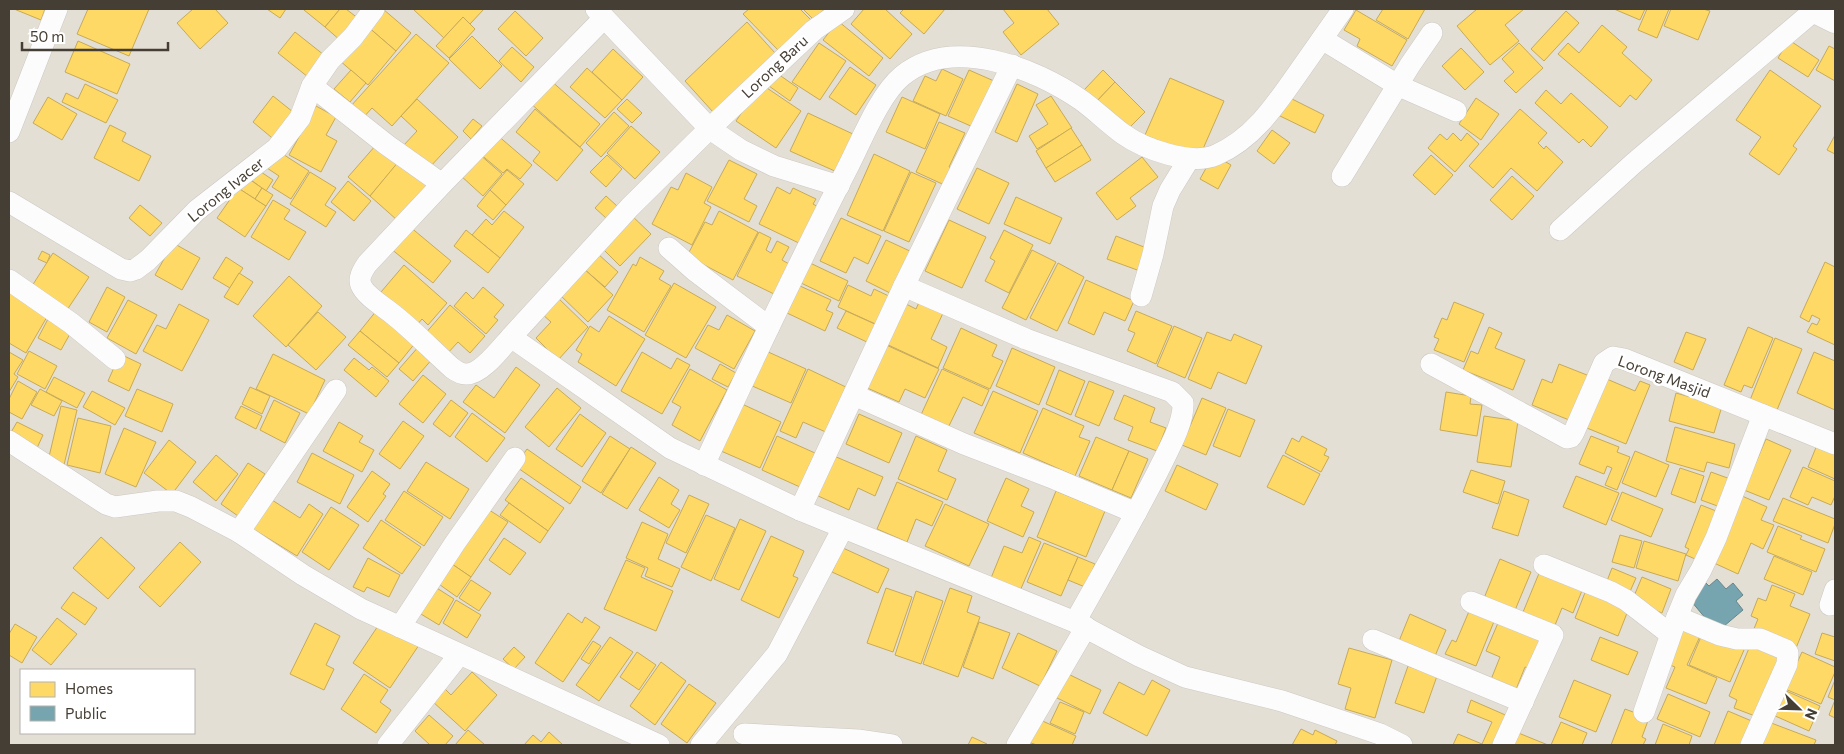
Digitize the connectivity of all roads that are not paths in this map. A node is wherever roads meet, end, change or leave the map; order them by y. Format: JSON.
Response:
{"nodes":[{"id":1,"x":57,"y":9,"type":"edge"},
{"id":2,"x":374,"y":9,"type":"edge"},
{"id":3,"x":844,"y":9,"type":"edge"},
{"id":4,"x":1343,"y":9,"type":"edge"},
{"id":5,"x":1816,"y":9,"type":"edge"},
{"id":6,"x":600,"y":13,"type":"edge"},
{"id":7,"x":1835,"y":19,"type":"edge"},
{"id":8,"x":1432,"y":33,"type":"dead end"},
{"id":9,"x":1322,"y":39,"type":"junction"},
{"id":10,"x":1012,"y":65,"type":"junction"},
{"id":11,"x":312,"y":86,"type":"junction"},
{"id":12,"x":1399,"y":86,"type":"junction"},
{"id":13,"x":1456,"y":111,"type":"dead end"},
{"id":14,"x":10,"y":126,"type":"edge"},
{"id":15,"x":710,"y":129,"type":"junction"},
{"id":16,"x":1189,"y":159,"type":"junction"},
{"id":17,"x":1342,"y":176,"type":"dead end"},
{"id":18,"x":442,"y":184,"type":"junction"},
{"id":19,"x":839,"y":186,"type":"junction"},
{"id":20,"x":9,"y":202,"type":"edge"},
{"id":21,"x":1560,"y":230,"type":"dead end"},
{"id":22,"x":669,"y":248,"type":"dead end"},
{"id":23,"x":9,"y":280,"type":"edge"},
{"id":24,"x":904,"y":286,"type":"junction"},
{"id":25,"x":1141,"y":296,"type":"dead end"},
{"id":26,"x":768,"y":327,"type":"junction"},
{"id":27,"x":511,"y":337,"type":"junction"},
{"id":28,"x":115,"y":359,"type":"dead end"},
{"id":29,"x":1431,"y":364,"type":"dead end"},
{"id":30,"x":336,"y":390,"type":"dead end"},
{"id":31,"x":854,"y":395,"type":"junction"},
{"id":32,"x":1763,"y":415,"type":"junction"},
{"id":33,"x":9,"y":441,"type":"edge"},
{"id":34,"x":1835,"y":444,"type":"edge"},
{"id":35,"x":515,"y":458,"type":"dead end"},
{"id":36,"x":704,"y":465,"type":"junction"},
{"id":37,"x":800,"y":510,"type":"junction"},
{"id":38,"x":1136,"y":513,"type":"junction"},
{"id":39,"x":842,"y":528,"type":"junction"},
{"id":40,"x":239,"y":532,"type":"junction"},
{"id":41,"x":1544,"y":565,"type":"dead end"},
{"id":42,"x":1471,"y":602,"type":"dead end"},
{"id":43,"x":1080,"y":624,"type":"junction"},
{"id":44,"x":1674,"y":625,"type":"junction"},
{"id":45,"x":400,"y":627,"type":"junction"},
{"id":46,"x":1373,"y":640,"type":"dead end"},
{"id":47,"x":459,"y":655,"type":"junction"},
{"id":48,"x":1523,"y":702,"type":"junction"},
{"id":49,"x":1644,"y":712,"type":"dead end"},
{"id":50,"x":744,"y":734,"type":"dead end"},
{"id":51,"x":388,"y":745,"type":"edge"},
{"id":52,"x":659,"y":745,"type":"edge"},
{"id":53,"x":701,"y":745,"type":"edge"},
{"id":54,"x":892,"y":745,"type":"edge"},
{"id":55,"x":1017,"y":745,"type":"edge"},
{"id":56,"x":1402,"y":745,"type":"edge"},
{"id":57,"x":1503,"y":745,"type":"edge"},
{"id":58,"x":1751,"y":745,"type":"edge"}],
"edges":[{"from":1,"to":14,"type":"street"},
{"from":2,"to":11,"type":"street","name":"Lorong Ivacer"},
{"from":3,"to":15,"type":"street","name":"Lorong Baru"},
{"from":4,"to":9,"type":"street"},
{"from":5,"to":7,"type":"street"},
{"from":5,"to":21,"type":"street"},
{"from":6,"to":15,"type":"street"},
{"from":6,"to":18,"type":"street"},
{"from":8,"to":12,"type":"street"},
{"from":9,"to":12,"type":"street"},
{"from":9,"to":16,"type":"street"},
{"from":10,"to":16,"type":"street"},
{"from":10,"to":19,"type":"street"},
{"from":10,"to":24,"type":"street"},
{"from":11,"to":18,"type":"street"},
{"from":11,"to":20,"type":"street","name":"Lorong Ivacer"},
{"from":12,"to":13,"type":"street"},
{"from":12,"to":17,"type":"street"},
{"from":15,"to":19,"type":"street"},
{"from":15,"to":27,"type":"street","name":"Lorong Baru"},
{"from":16,"to":25,"type":"street"},
{"from":18,"to":27,"type":"street","name":"Lorong Baru"},
{"from":19,"to":26,"type":"street"},
{"from":22,"to":26,"type":"street"},
{"from":23,"to":28,"type":"street"},
{"from":24,"to":31,"type":"street"},
{"from":24,"to":38,"type":"street"},
{"from":26,"to":36,"type":"street"},
{"from":27,"to":36,"type":"street"},
{"from":29,"to":32,"type":"street","name":"Lorong Masjid"},
{"from":30,"to":40,"type":"street"},
{"from":31,"to":37,"type":"street"},
{"from":31,"to":38,"type":"street"},
{"from":32,"to":34,"type":"street","name":"Lorong Masjid"},
{"from":32,"to":44,"type":"street"},
{"from":33,"to":40,"type":"street"},
{"from":35,"to":45,"type":"street"},
{"from":36,"to":37,"type":"street"},
{"from":37,"to":39,"type":"street"},
{"from":38,"to":43,"type":"street"},
{"from":39,"to":43,"type":"street"},
{"from":39,"to":53,"type":"street"},
{"from":40,"to":45,"type":"street"},
{"from":41,"to":44,"type":"street"},
{"from":42,"to":48,"type":"street"},
{"from":43,"to":55,"type":"street"},
{"from":43,"to":56,"type":"street"},
{"from":44,"to":49,"type":"street"},
{"from":44,"to":58,"type":"street"},
{"from":45,"to":47,"type":"street"},
{"from":46,"to":48,"type":"street"},
{"from":47,"to":51,"type":"street"},
{"from":47,"to":52,"type":"street"},
{"from":48,"to":57,"type":"street"},
{"from":50,"to":54,"type":"street"}]}
